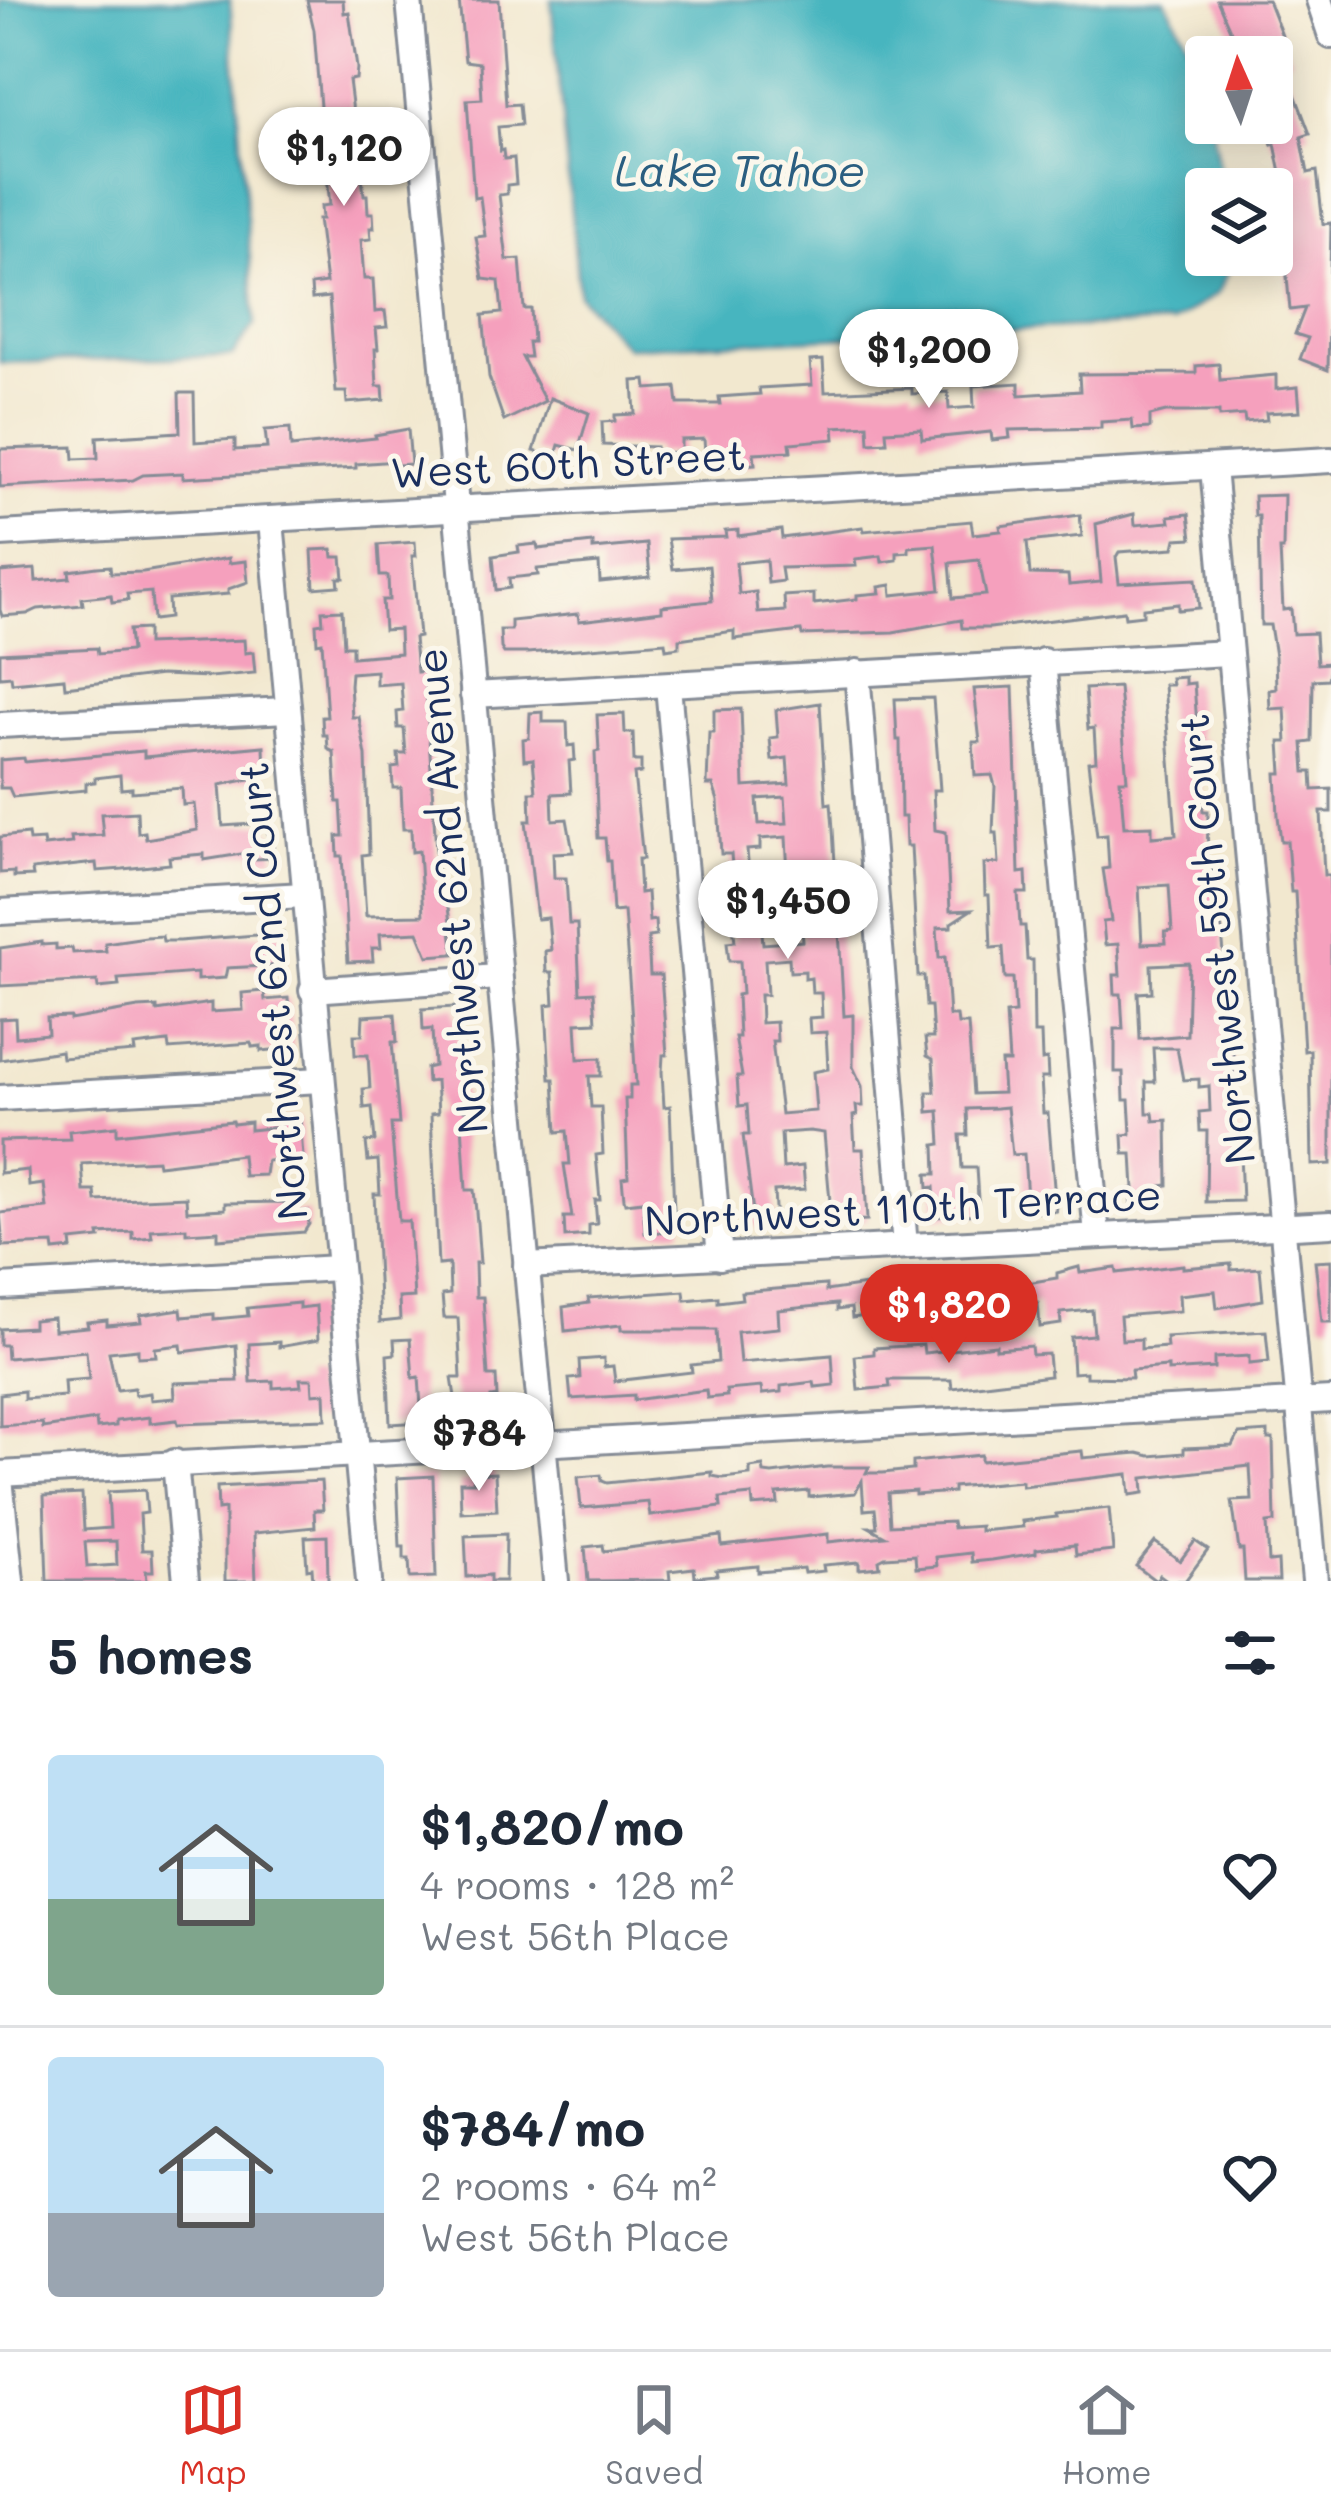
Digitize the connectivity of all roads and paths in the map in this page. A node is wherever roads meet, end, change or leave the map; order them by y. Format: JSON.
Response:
{"nodes":[{"id":1,"x":409,"y":0,"type":"edge"},
{"id":2,"x":1318,"y":0,"type":"edge"},
{"id":3,"x":1331,"y":36,"type":"edge"},
{"id":4,"x":1331,"y":460,"type":"edge"},
{"id":5,"x":1213,"y":468,"type":"junction"},
{"id":6,"x":456,"y":508,"type":"junction"},
{"id":7,"x":271,"y":521,"type":"junction"},
{"id":8,"x":0,"y":534,"type":"edge"},
{"id":9,"x":1228,"y":653,"type":"junction"},
{"id":10,"x":1043,"y":661,"type":"junction"},
{"id":11,"x":856,"y":672,"type":"junction"},
{"id":12,"x":668,"y":686,"type":"junction"},
{"id":13,"x":473,"y":695,"type":"junction"},
{"id":14,"x":286,"y":710,"type":"junction"},
{"id":15,"x":0,"y":725,"type":"edge"},
{"id":16,"x":304,"y":895,"type":"junction"},
{"id":17,"x":0,"y":912,"type":"edge"},
{"id":18,"x":498,"y":977,"type":"junction"},
{"id":19,"x":312,"y":990,"type":"junction"},
{"id":20,"x":321,"y":1080,"type":"junction"},
{"id":21,"x":0,"y":1099,"type":"edge"},
{"id":22,"x":1331,"y":1224,"type":"edge"},
{"id":23,"x":1284,"y":1228,"type":"junction"},
{"id":24,"x":1097,"y":1235,"type":"junction"},
{"id":25,"x":905,"y":1246,"type":"junction"},
{"id":26,"x":720,"y":1257,"type":"junction"},
{"id":27,"x":526,"y":1266,"type":"junction"},
{"id":28,"x":338,"y":1268,"type":"junction"},
{"id":29,"x":0,"y":1287,"type":"edge"},
{"id":30,"x":1331,"y":1400,"type":"edge"},
{"id":31,"x":1299,"y":1402,"type":"junction"},
{"id":32,"x":542,"y":1444,"type":"junction"},
{"id":33,"x":356,"y":1454,"type":"junction"},
{"id":34,"x":175,"y":1462,"type":"junction"},
{"id":35,"x":0,"y":1476,"type":"edge"},
{"id":36,"x":11,"y":1581,"type":"edge"},
{"id":37,"x":186,"y":1581,"type":"edge"},
{"id":38,"x":369,"y":1581,"type":"edge"},
{"id":39,"x":556,"y":1581,"type":"edge"},
{"id":40,"x":1316,"y":1581,"type":"edge"}],
"edges":[{"from":1,"to":6,"type":"street","name":"Northwest 62nd Avenue"},
{"from":2,"to":3,"type":"street"},
{"from":4,"to":5,"type":"street","name":"West 60th Street"},
{"from":5,"to":6,"type":"street","name":"West 60th Street"},
{"from":5,"to":9,"type":"street","name":"Northwest 59th Court"},
{"from":6,"to":7,"type":"street","name":"West 60th Street"},
{"from":6,"to":13,"type":"street","name":"Northwest 62nd Avenue"},
{"from":7,"to":8,"type":"street","name":"West 60th Street"},
{"from":7,"to":14,"type":"street","name":"Northwest 62nd Court"},
{"from":9,"to":10,"type":"street"},
{"from":9,"to":23,"type":"street","name":"Northwest 59th Court"},
{"from":10,"to":11,"type":"street"},
{"from":10,"to":24,"type":"street"},
{"from":11,"to":12,"type":"street"},
{"from":11,"to":25,"type":"street"},
{"from":12,"to":13,"type":"street"},
{"from":12,"to":26,"type":"street"},
{"from":13,"to":18,"type":"street","name":"Northwest 62nd Avenue"},
{"from":14,"to":15,"type":"street"},
{"from":14,"to":16,"type":"street","name":"Northwest 62nd Court"},
{"from":16,"to":17,"type":"street"},
{"from":16,"to":19,"type":"street","name":"Northwest 62nd Court"},
{"from":18,"to":19,"type":"street"},
{"from":18,"to":27,"type":"street","name":"Northwest 62nd Avenue"},
{"from":19,"to":20,"type":"street","name":"Northwest 62nd Court"},
{"from":20,"to":21,"type":"street"},
{"from":20,"to":28,"type":"street","name":"Northwest 62nd Court"},
{"from":22,"to":23,"type":"street","name":"Northwest 110th Terrace"},
{"from":23,"to":24,"type":"street","name":"Northwest 110th Terrace"},
{"from":23,"to":31,"type":"street","name":"Northwest 59th Court"},
{"from":24,"to":25,"type":"street","name":"Northwest 110th Terrace"},
{"from":25,"to":26,"type":"street","name":"Northwest 110th Terrace"},
{"from":26,"to":27,"type":"street","name":"Northwest 110th Terrace"},
{"from":27,"to":32,"type":"street","name":"Northwest 62nd Avenue"},
{"from":28,"to":29,"type":"street"},
{"from":28,"to":33,"type":"street","name":"Northwest 62nd Court"},
{"from":30,"to":31,"type":"street"},
{"from":31,"to":32,"type":"street"},
{"from":31,"to":40,"type":"street","name":"Northwest 59th Court"},
{"from":32,"to":33,"type":"street"},
{"from":32,"to":39,"type":"street","name":"Northwest 62nd Avenue"},
{"from":33,"to":34,"type":"street"},
{"from":33,"to":38,"type":"street","name":"Northwest 62nd Court"},
{"from":34,"to":35,"type":"street"},
{"from":34,"to":37,"type":"street"},
{"from":35,"to":36,"type":"street"}]}
